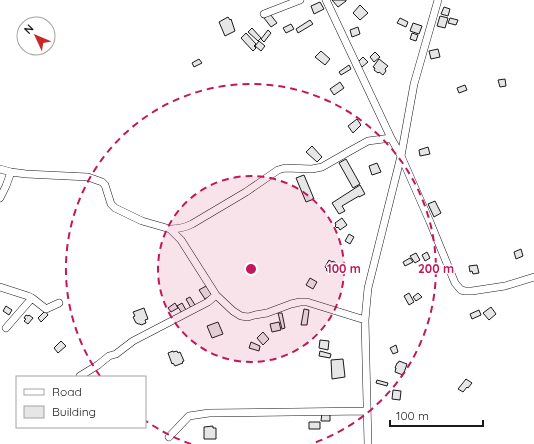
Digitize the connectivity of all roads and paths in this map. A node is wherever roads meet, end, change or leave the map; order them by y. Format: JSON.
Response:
{"nodes":[{"id":1,"x":300,"y":0,"type":"edge"},
{"id":2,"x":326,"y":0,"type":"edge"},
{"id":3,"x":438,"y":0,"type":"edge"},
{"id":4,"x":264,"y":14,"type":"dead end"},
{"id":5,"x":391,"y":138,"type":"junction"},
{"id":6,"x":401,"y":156,"type":"junction"},
{"id":7,"x":0,"y":169,"type":"edge"},
{"id":8,"x":11,"y":172,"type":"junction"},
{"id":9,"x":0,"y":198,"type":"edge"},
{"id":10,"x":170,"y":229,"type":"junction"},
{"id":11,"x":534,"y":277,"type":"edge"},
{"id":12,"x":0,"y":287,"type":"edge"},
{"id":13,"x":216,"y":295,"type":"junction"},
{"id":14,"x":32,"y":298,"type":"junction"},
{"id":15,"x":59,"y":303,"type":"dead end"},
{"id":16,"x":365,"y":320,"type":"junction"},
{"id":17,"x":6,"y":328,"type":"dead end"},
{"id":18,"x":80,"y":376,"type":"dead end"},
{"id":19,"x":367,"y":411,"type":"junction"},
{"id":20,"x":169,"y":437,"type":"dead end"},
{"id":21,"x":368,"y":444,"type":"edge"}],
"edges":[{"from":1,"to":4,"type":"street"},
{"from":2,"to":5,"type":"street"},
{"from":3,"to":6,"type":"street"},
{"from":5,"to":6,"type":"street"},
{"from":5,"to":10,"type":"street"},
{"from":6,"to":11,"type":"street"},
{"from":6,"to":16,"type":"street"},
{"from":7,"to":8,"type":"street"},
{"from":8,"to":9,"type":"street"},
{"from":8,"to":10,"type":"street"},
{"from":10,"to":13,"type":"street"},
{"from":12,"to":14,"type":"street"},
{"from":13,"to":16,"type":"street"},
{"from":13,"to":18,"type":"street"},
{"from":14,"to":15,"type":"street"},
{"from":14,"to":17,"type":"street"},
{"from":16,"to":19,"type":"street"},
{"from":19,"to":20,"type":"street"},
{"from":19,"to":21,"type":"street"}]}
